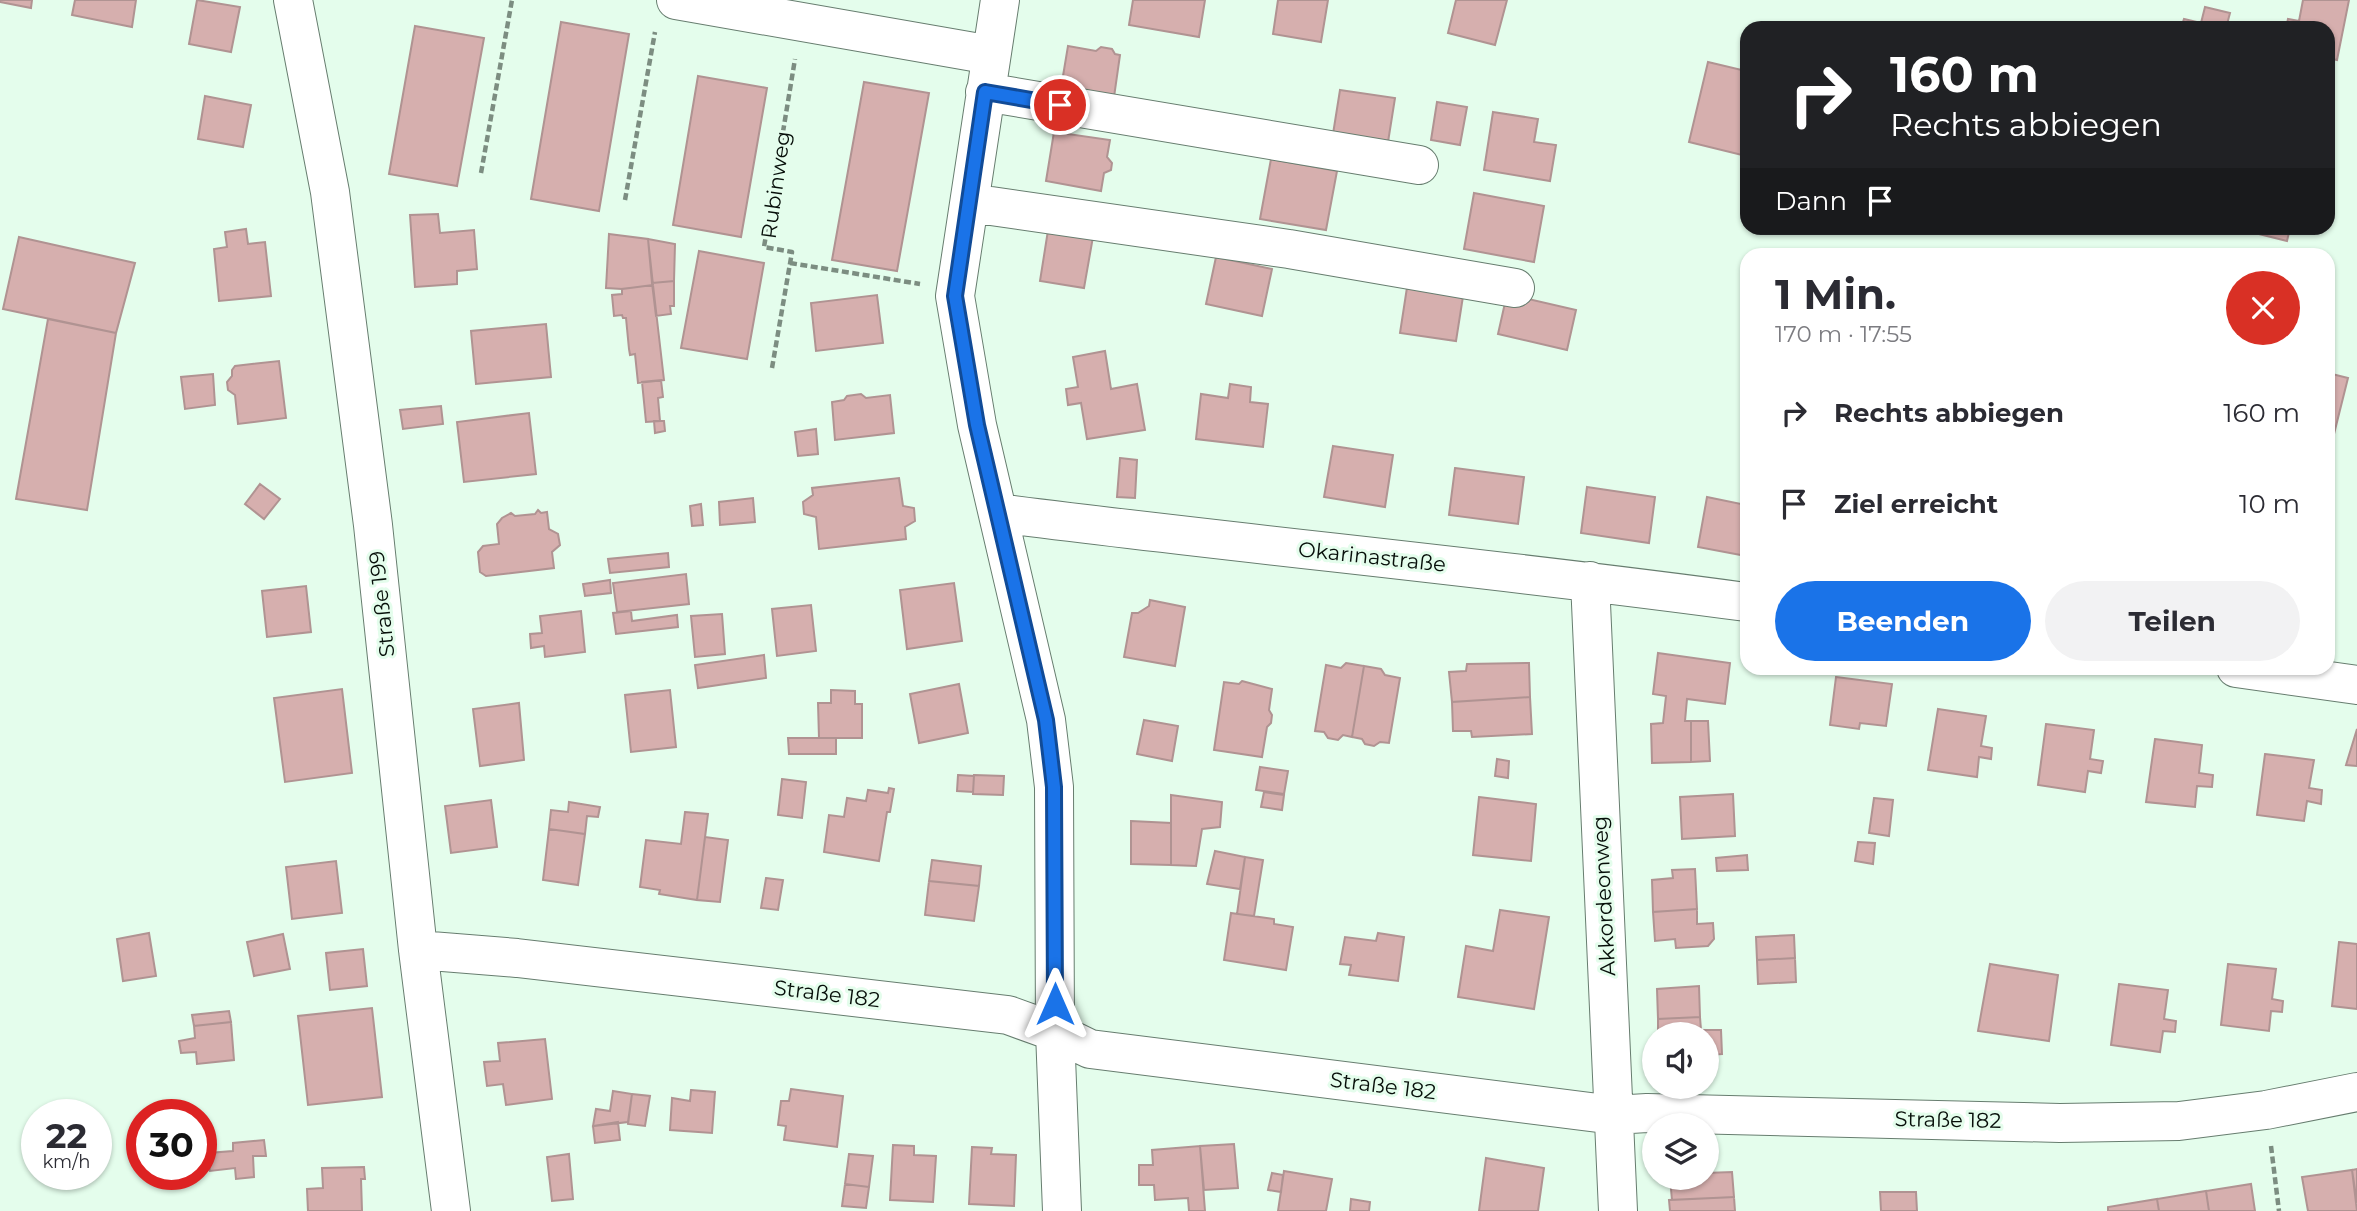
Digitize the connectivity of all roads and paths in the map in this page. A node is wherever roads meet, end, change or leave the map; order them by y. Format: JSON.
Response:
{"nodes":[{"id":1,"x":293,"y":0,"type":"edge"},
{"id":2,"x":512,"y":0,"type":"edge"},
{"id":3,"x":1000,"y":0,"type":"edge"},
{"id":4,"x":666,"y":13,"type":"edge"},
{"id":5,"x":802,"y":22,"type":"junction"},
{"id":6,"x":991,"y":55,"type":"junction"},
{"id":7,"x":985,"y":92,"type":"junction"},
{"id":8,"x":1419,"y":165,"type":"dead end"},
{"id":9,"x":481,"y":173,"type":"dead end"},
{"id":10,"x":625,"y":200,"type":"dead end"},
{"id":11,"x":968,"y":206,"type":"junction"},
{"id":12,"x":790,"y":263,"type":"junction"},
{"id":13,"x":924,"y":285,"type":"dead end"},
{"id":14,"x":1515,"y":288,"type":"dead end"},
{"id":15,"x":772,"y":368,"type":"dead end"},
{"id":16,"x":998,"y":513,"type":"junction"},
{"id":17,"x":1590,"y":581,"type":"junction"},
{"id":18,"x":1740,"y":601,"type":"edge"},
{"id":19,"x":2286,"y":675,"type":"edge"},
{"id":20,"x":2357,"y":685,"type":"edge"},
{"id":21,"x":418,"y":950,"type":"junction"},
{"id":22,"x":1055,"y":1031,"type":"junction"},
{"id":23,"x":2357,"y":1092,"type":"edge"},
{"id":24,"x":2266,"y":1110,"type":"junction"},
{"id":25,"x":1614,"y":1115,"type":"junction"},
{"id":26,"x":451,"y":1211,"type":"edge"},
{"id":27,"x":1062,"y":1211,"type":"edge"},
{"id":28,"x":1618,"y":1211,"type":"edge"},
{"id":29,"x":2279,"y":1211,"type":"edge"}],
"edges":[{"from":1,"to":21,"type":"street","name":"Straße 199"},
{"from":2,"to":9,"type":"path"},
{"from":3,"to":6,"type":"street"},
{"from":4,"to":5,"type":"street"},
{"from":4,"to":10,"type":"path"},
{"from":5,"to":6,"type":"street"},
{"from":5,"to":12,"type":"path","name":"Rubinweg"},
{"from":6,"to":7,"type":"street"},
{"from":7,"to":8,"type":"street"},
{"from":7,"to":11,"type":"street"},
{"from":11,"to":14,"type":"street"},
{"from":11,"to":16,"type":"street"},
{"from":12,"to":13,"type":"path"},
{"from":12,"to":15,"type":"path","name":"Rubinweg"},
{"from":16,"to":17,"type":"street","name":"Okarinastraße"},
{"from":16,"to":22,"type":"street"},
{"from":17,"to":18,"type":"street","name":"Okarinastraße"},
{"from":17,"to":25,"type":"street","name":"Akkordeonweg"},
{"from":19,"to":20,"type":"street"},
{"from":21,"to":22,"type":"street","name":"Straße 182"},
{"from":21,"to":26,"type":"street","name":"Straße 199"},
{"from":22,"to":25,"type":"street","name":"Straße 182"},
{"from":22,"to":27,"type":"street"},
{"from":23,"to":24,"type":"street","name":"Straße 182"},
{"from":24,"to":25,"type":"street","name":"Straße 182"},
{"from":24,"to":29,"type":"path"},
{"from":25,"to":28,"type":"street","name":"Akkordeonweg"}]}
